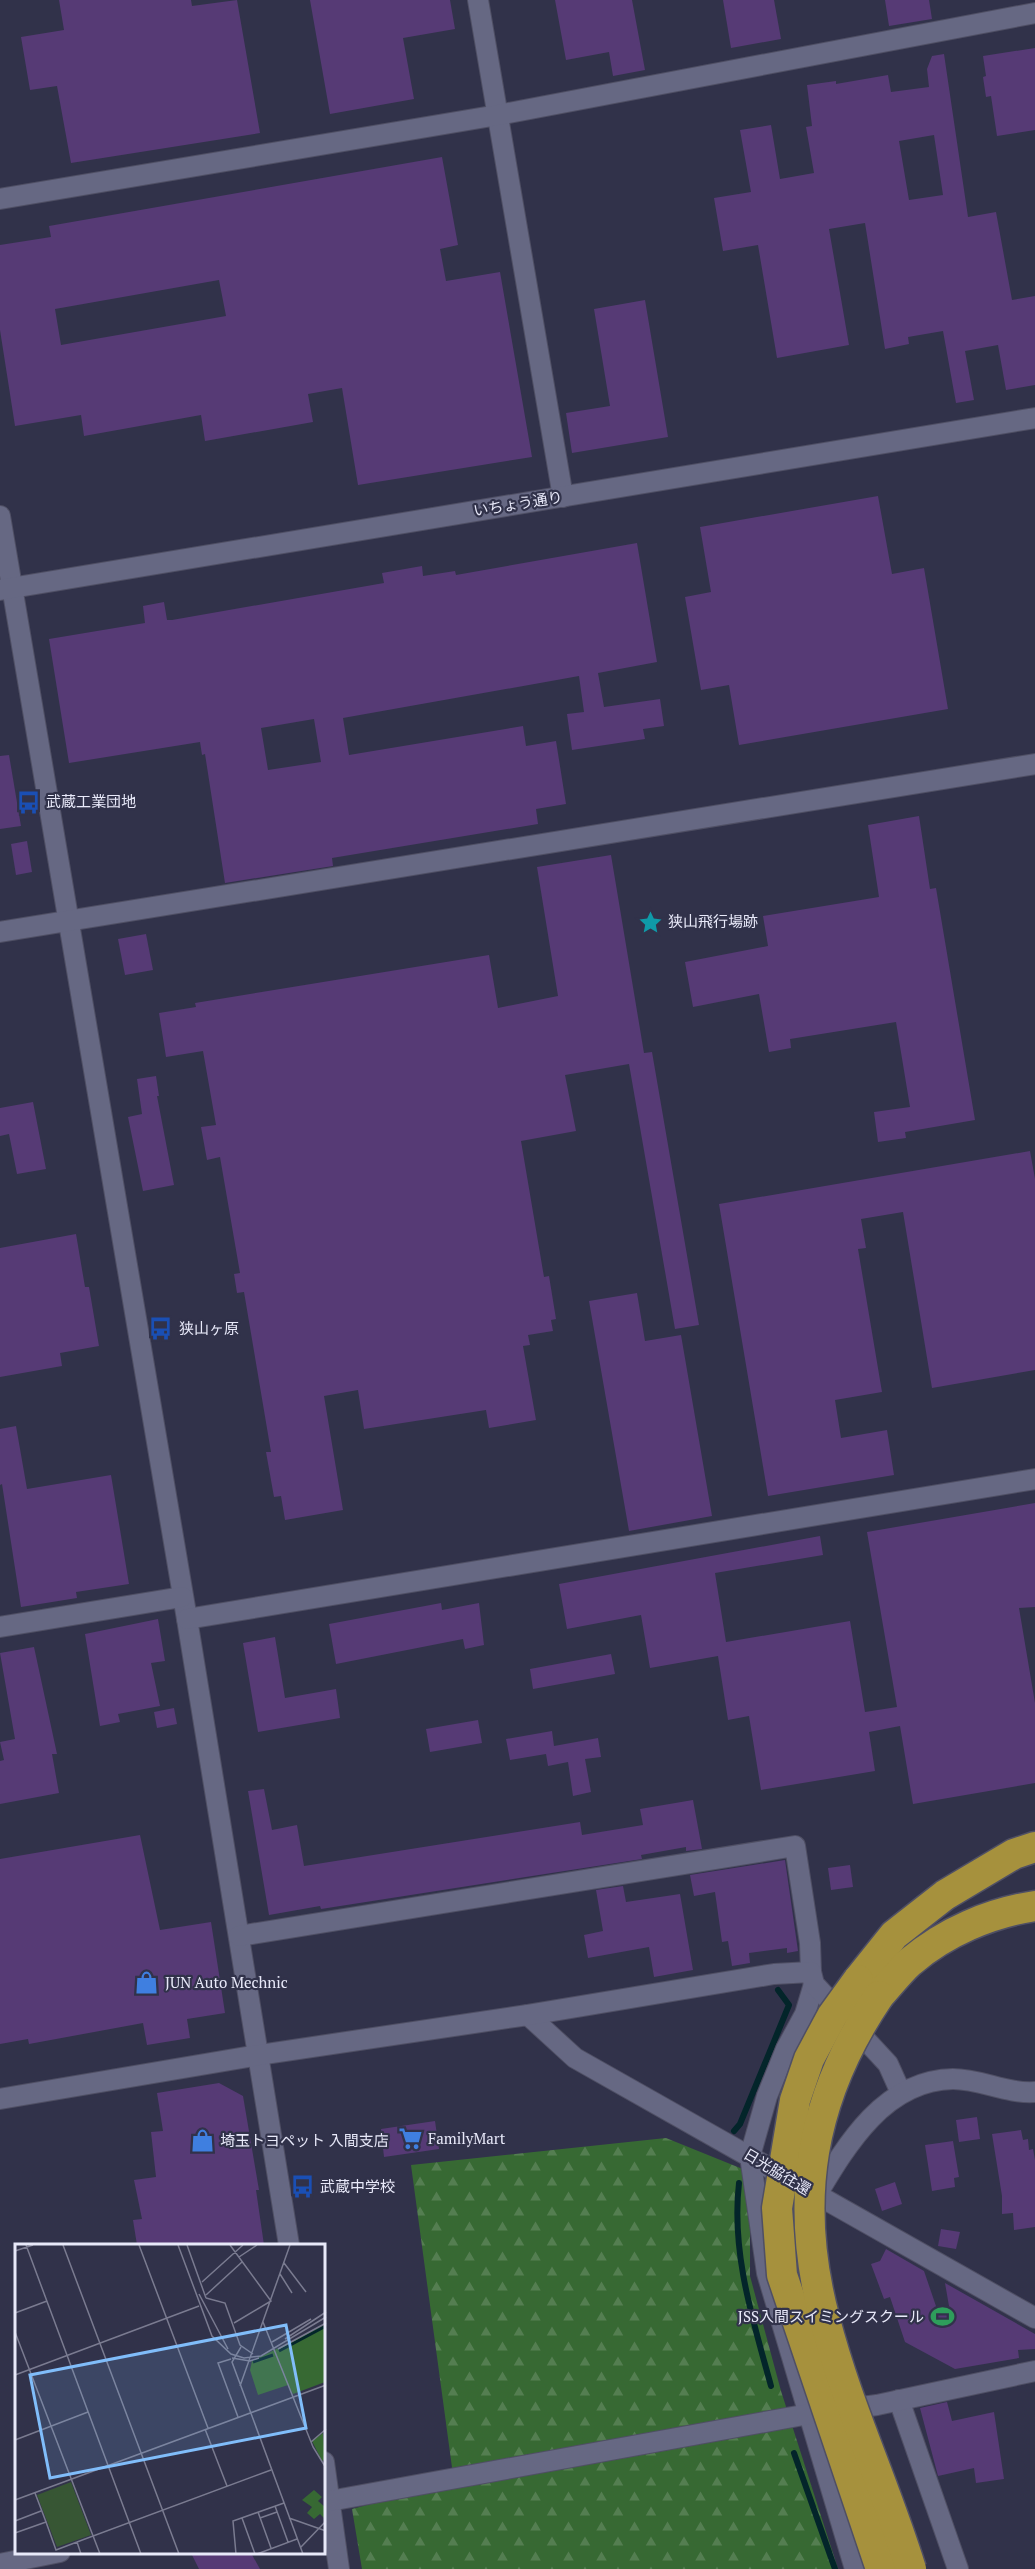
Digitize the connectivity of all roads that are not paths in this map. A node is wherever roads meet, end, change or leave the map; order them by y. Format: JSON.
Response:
{"nodes":[{"id":1,"x":478,"y":0,"type":"edge"},
{"id":2,"x":1035,"y":13,"type":"edge"},
{"id":3,"x":498,"y":115,"type":"junction"},
{"id":4,"x":0,"y":199,"type":"edge"},
{"id":5,"x":1035,"y":418,"type":"edge"},
{"id":6,"x":563,"y":497,"type":"junction"},
{"id":7,"x":0,"y":516,"type":"edge"},
{"id":8,"x":6,"y":589,"type":"edge"},
{"id":9,"x":1035,"y":764,"type":"edge"},
{"id":10,"x":68,"y":921,"type":"junction"},
{"id":11,"x":0,"y":932,"type":"edge"},
{"id":12,"x":1035,"y":1479,"type":"edge"},
{"id":13,"x":182,"y":1597,"type":"junction"},
{"id":14,"x":187,"y":1619,"type":"junction"},
{"id":15,"x":0,"y":1627,"type":"edge"},
{"id":16,"x":1035,"y":1846,"type":"edge"},
{"id":17,"x":1035,"y":1906,"type":"edge"},
{"id":18,"x":239,"y":1936,"type":"junction"},
{"id":19,"x":813,"y":1978,"type":"junction"},
{"id":20,"x":868,"y":1988,"type":"junction"},
{"id":21,"x":528,"y":2015,"type":"junction"},
{"id":22,"x":259,"y":2055,"type":"junction"},
{"id":23,"x":1035,"y":2091,"type":"edge"},
{"id":24,"x":901,"y":2093,"type":"junction"},
{"id":25,"x":0,"y":2099,"type":"edge"},
{"id":26,"x":750,"y":2156,"type":"junction"},
{"id":27,"x":816,"y":2196,"type":"junction"},
{"id":28,"x":289,"y":2244,"type":"edge"},
{"id":29,"x":1035,"y":2318,"type":"edge"},
{"id":30,"x":1035,"y":2371,"type":"edge"},
{"id":31,"x":899,"y":2400,"type":"junction"},
{"id":32,"x":809,"y":2414,"type":"junction"},
{"id":33,"x":327,"y":2502,"type":"edge"},
{"id":34,"x":897,"y":2522,"type":"junction"},
{"id":35,"x":55,"y":2554,"type":"edge"},
{"id":36,"x":0,"y":2564,"type":"edge"},
{"id":37,"x":339,"y":2569,"type":"edge"},
{"id":38,"x":855,"y":2569,"type":"edge"},
{"id":39,"x":879,"y":2569,"type":"edge"},
{"id":40,"x":911,"y":2569,"type":"edge"},
{"id":41,"x":918,"y":2569,"type":"edge"},
{"id":42,"x":958,"y":2569,"type":"edge"}],
"edges":[{"from":1,"to":3,"type":"street"},
{"from":2,"to":3,"type":"street"},
{"from":3,"to":4,"type":"street"},
{"from":3,"to":6,"type":"street"},
{"from":5,"to":6,"type":"street","name":"いちょう通り"},
{"from":6,"to":8,"type":"street","name":"いちょう通り"},
{"from":7,"to":8,"type":"street"},
{"from":8,"to":10,"type":"street"},
{"from":9,"to":10,"type":"street"},
{"from":10,"to":11,"type":"street"},
{"from":10,"to":13,"type":"street"},
{"from":12,"to":14,"type":"street"},
{"from":13,"to":14,"type":"street"},
{"from":13,"to":15,"type":"street"},
{"from":14,"to":18,"type":"street"},
{"from":16,"to":20,"type":"highway"},
{"from":17,"to":20,"type":"highway"},
{"from":18,"to":19,"type":"street"},
{"from":18,"to":22,"type":"street"},
{"from":19,"to":21,"type":"street"},
{"from":19,"to":24,"type":"street"},
{"from":19,"to":26,"type":"street"},
{"from":20,"to":34,"type":"highway","bridge":true},
{"from":20,"to":39,"type":"highway","bridge":true},
{"from":21,"to":22,"type":"street"},
{"from":21,"to":26,"type":"street","name":"日光脇往還"},
{"from":22,"to":25,"type":"street"},
{"from":22,"to":28,"type":"street"},
{"from":23,"to":24,"type":"street"},
{"from":24,"to":27,"type":"street"},
{"from":26,"to":27,"type":"street","name":"日光脇往還"},
{"from":26,"to":32,"type":"street"},
{"from":27,"to":29,"type":"street","name":"日光脇往還"},
{"from":30,"to":31,"type":"street"},
{"from":31,"to":32,"type":"street"},
{"from":31,"to":42,"type":"street"},
{"from":32,"to":33,"type":"street"},
{"from":32,"to":38,"type":"street"},
{"from":33,"to":37,"type":"street"},
{"from":34,"to":40,"type":"highway","bridge":true},
{"from":34,"to":41,"type":"highway","bridge":true},
{"from":35,"to":36,"type":"street"}]}
